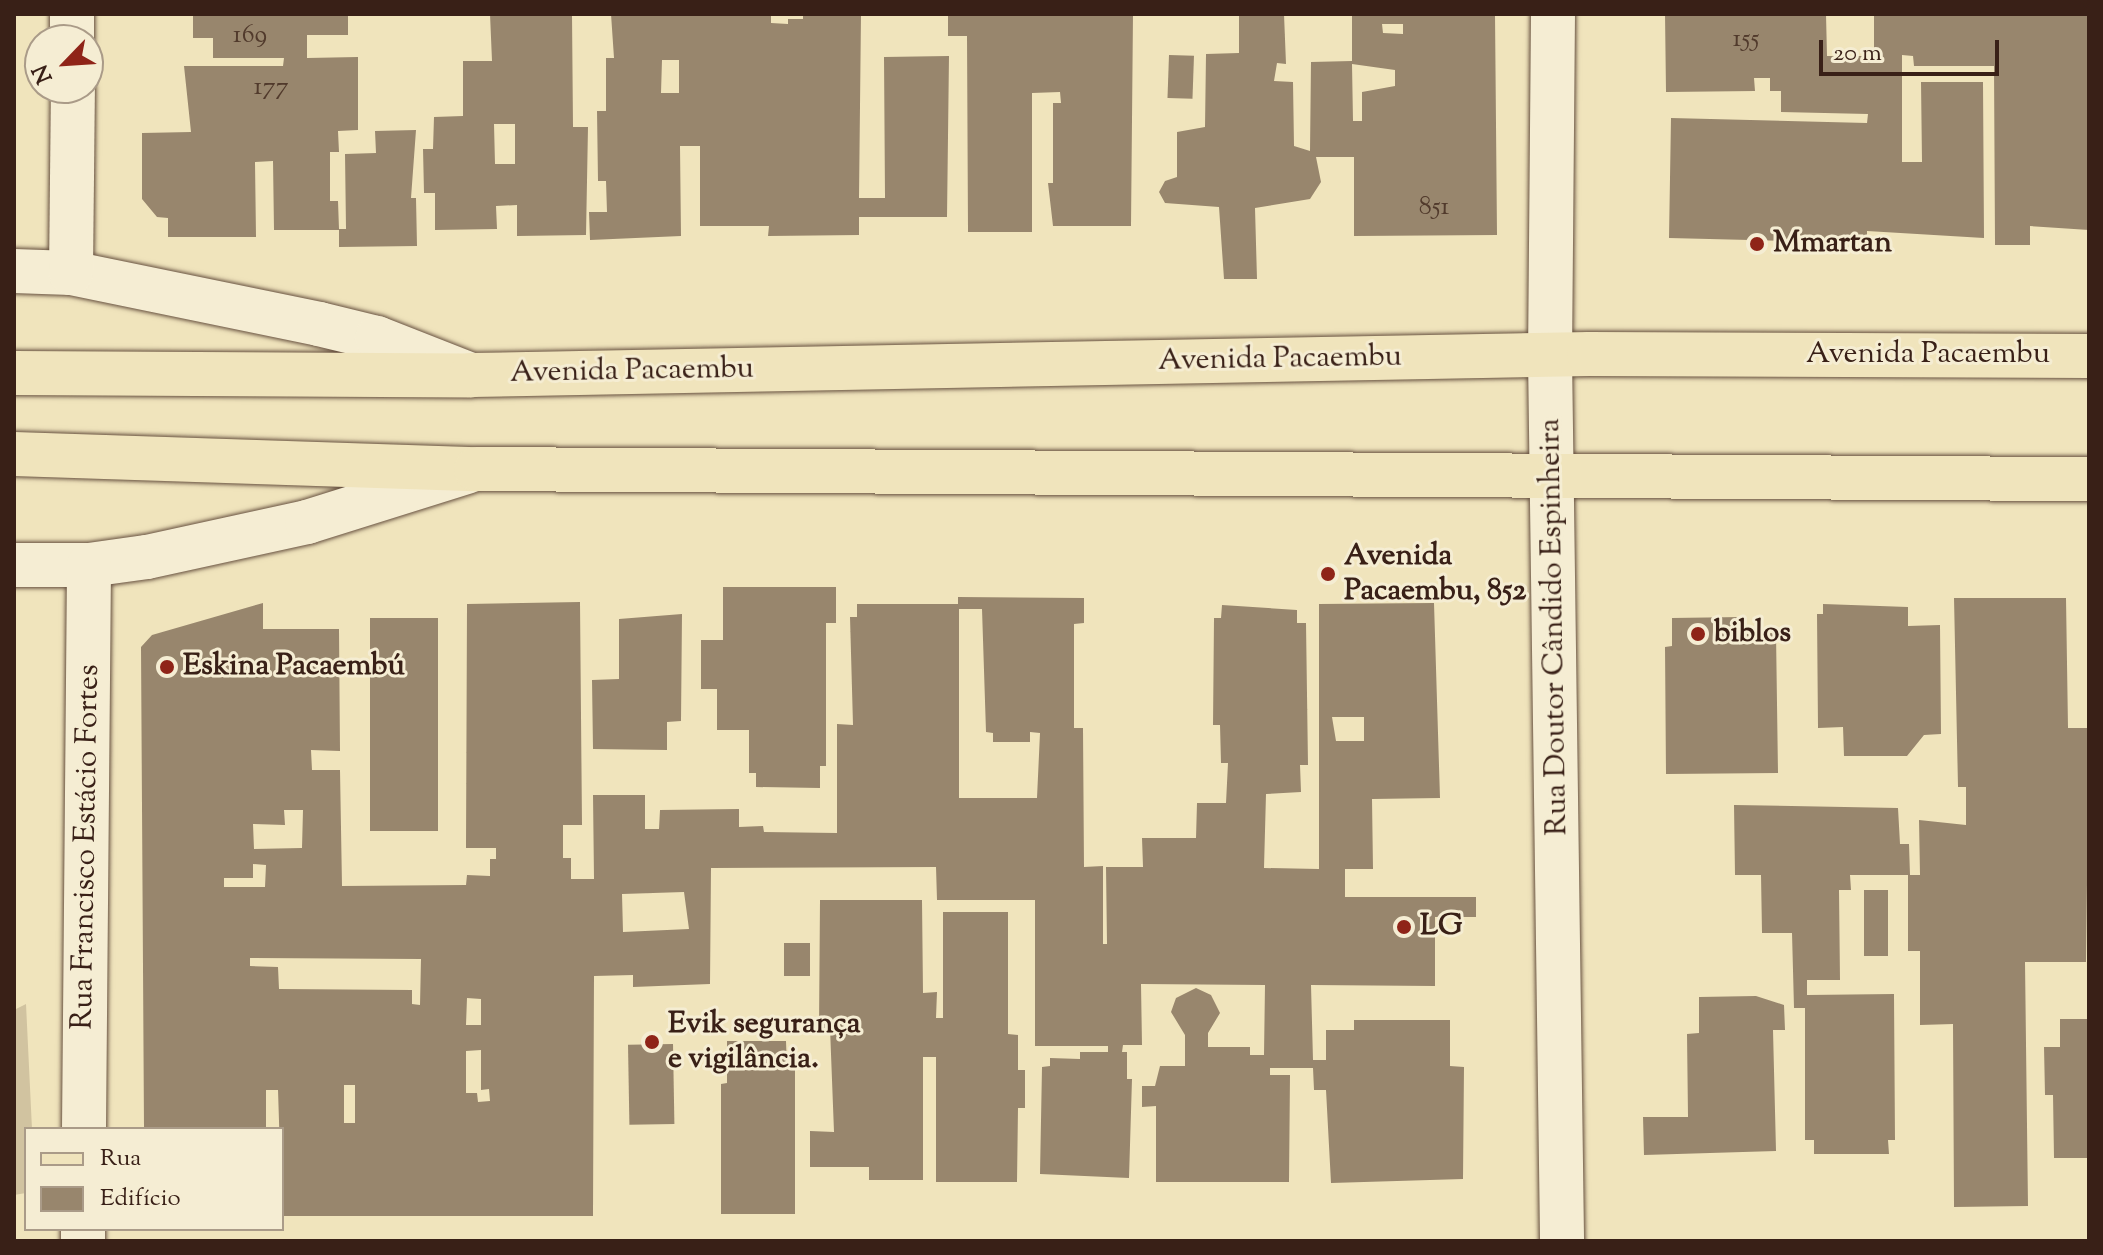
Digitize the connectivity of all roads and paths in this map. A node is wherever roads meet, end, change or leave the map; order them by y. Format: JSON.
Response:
{"nodes":[{"id":1,"x":1553,"y":14,"type":"edge"},
{"id":2,"x":73,"y":104,"type":"edge"},
{"id":3,"x":14,"y":271,"type":"edge"},
{"id":4,"x":71,"y":273,"type":"junction"},
{"id":5,"x":1550,"y":356,"type":"junction"},
{"id":6,"x":2089,"y":356,"type":"edge"},
{"id":7,"x":14,"y":373,"type":"edge"},
{"id":8,"x":471,"y":375,"type":"junction"},
{"id":9,"x":14,"y":454,"type":"edge"},
{"id":10,"x":476,"y":469,"type":"junction"},
{"id":11,"x":1553,"y":476,"type":"junction"},
{"id":12,"x":2089,"y":479,"type":"edge"},
{"id":13,"x":14,"y":565,"type":"edge"},
{"id":14,"x":89,"y":565,"type":"junction"},
{"id":15,"x":84,"y":1127,"type":"edge"},
{"id":16,"x":1562,"y":1241,"type":"edge"}],
"edges":[{"from":1,"to":5,"type":"street","name":"Rua Doutor Cândido Espinheira"},
{"from":2,"to":4,"type":"street"},
{"from":3,"to":4,"type":"street","name":"Avenida Pacaembu"},
{"from":4,"to":8,"type":"street","name":"Avenida Pacaembu"},
{"from":5,"to":6,"type":"main road","name":"Avenida Pacaembu"},
{"from":5,"to":8,"type":"main road","name":"Avenida Pacaembu"},
{"from":5,"to":11,"type":"street","name":"Rua Doutor Cândido Espinheira"},
{"from":7,"to":8,"type":"main road","name":"Avenida Pacaembu"},
{"from":9,"to":10,"type":"main road"},
{"from":10,"to":11,"type":"main road"},
{"from":10,"to":14,"type":"street"},
{"from":11,"to":12,"type":"main road"},
{"from":11,"to":16,"type":"street","name":"Rua Doutor Cândido Espinheira"},
{"from":13,"to":14,"type":"street"},
{"from":14,"to":15,"type":"street","name":"Rua Francisco Estácio Fortes"}]}
